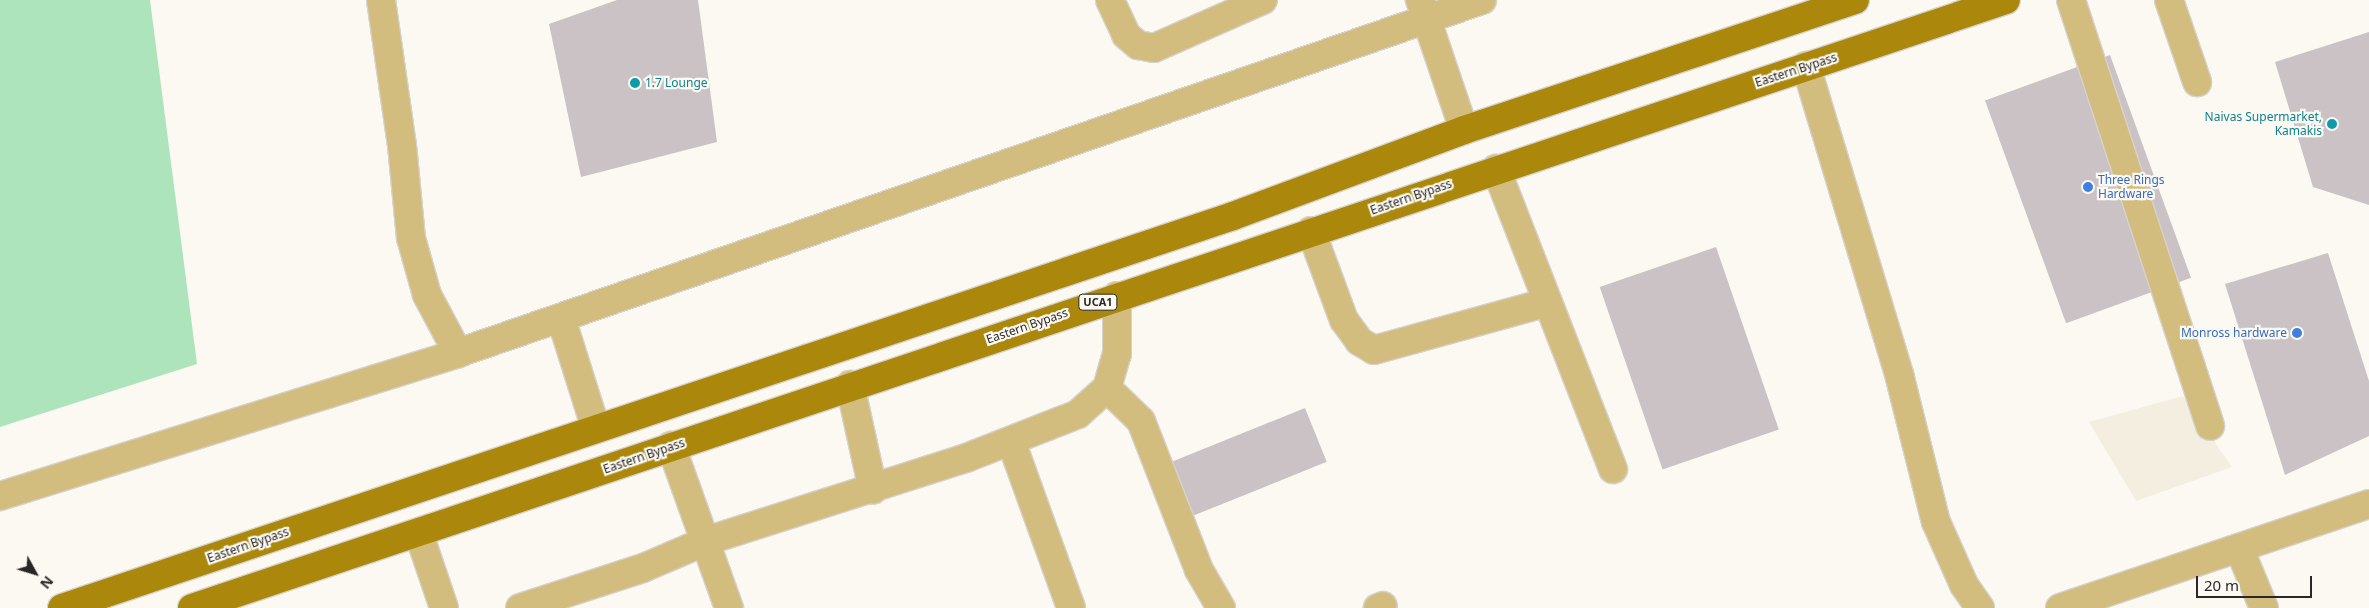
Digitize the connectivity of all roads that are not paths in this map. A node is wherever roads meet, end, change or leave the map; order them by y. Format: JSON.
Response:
{"nodes":[{"id":1,"x":381,"y":0,"type":"edge"},
{"id":2,"x":1110,"y":0,"type":"edge"},
{"id":3,"x":1263,"y":0,"type":"edge"},
{"id":4,"x":1855,"y":0,"type":"edge"},
{"id":5,"x":2006,"y":0,"type":"edge"},
{"id":6,"x":2070,"y":0,"type":"edge"},
{"id":7,"x":2169,"y":0,"type":"edge"},
{"id":8,"x":1470,"y":2,"type":"edge"},
{"id":9,"x":1424,"y":10,"type":"edge"},
{"id":10,"x":1806,"y":66,"type":"junction"},
{"id":11,"x":2197,"y":82,"type":"dead end"},
{"id":12,"x":1464,"y":130,"type":"junction"},
{"id":13,"x":1496,"y":168,"type":"junction"},
{"id":14,"x":1310,"y":231,"type":"junction"},
{"id":15,"x":1117,"y":296,"type":"junction"},
{"id":16,"x":1548,"y":302,"type":"junction"},
{"id":17,"x":562,"y":318,"type":"junction"},
{"id":18,"x":458,"y":353,"type":"junction"},
{"id":19,"x":850,"y":386,"type":"junction"},
{"id":20,"x":1107,"y":388,"type":"junction"},
{"id":21,"x":2210,"y":426,"type":"dead end"},
{"id":22,"x":596,"y":429,"type":"junction"},
{"id":23,"x":1011,"y":441,"type":"junction"},
{"id":24,"x":671,"y":446,"type":"junction"},
{"id":25,"x":1613,"y":469,"type":"dead end"},
{"id":26,"x":873,"y":490,"type":"junction"},
{"id":27,"x":0,"y":496,"type":"edge"},
{"id":28,"x":2369,"y":504,"type":"edge"},
{"id":29,"x":419,"y":534,"type":"junction"},
{"id":30,"x":706,"y":541,"type":"junction"},
{"id":31,"x":2239,"y":548,"type":"junction"},
{"id":32,"x":62,"y":608,"type":"edge"},
{"id":33,"x":192,"y":608,"type":"edge"},
{"id":34,"x":444,"y":608,"type":"edge"},
{"id":35,"x":520,"y":608,"type":"edge"},
{"id":36,"x":729,"y":608,"type":"edge"},
{"id":37,"x":1071,"y":608,"type":"edge"},
{"id":38,"x":1221,"y":608,"type":"edge"},
{"id":39,"x":1980,"y":608,"type":"edge"},
{"id":40,"x":2060,"y":608,"type":"edge"},
{"id":41,"x":2264,"y":608,"type":"edge"}],
"edges":[{"from":1,"to":18,"type":"street"},
{"from":2,"to":3,"type":"street"},
{"from":4,"to":12,"type":"main road","name":"Eastern Bypass"},
{"from":5,"to":10,"type":"main road","name":"Eastern Bypass","number":"UCA1"},
{"from":6,"to":21,"type":"street"},
{"from":7,"to":11,"type":"street"},
{"from":8,"to":9,"type":"street"},
{"from":9,"to":12,"type":"street"},
{"from":9,"to":17,"type":"street"},
{"from":10,"to":13,"type":"main road","name":"Eastern Bypass","number":"UCA1"},
{"from":10,"to":39,"type":"street"},
{"from":12,"to":22,"type":"main road","name":"Eastern Bypass"},
{"from":13,"to":14,"type":"main road","name":"Eastern Bypass","number":"UCA1"},
{"from":13,"to":16,"type":"street"},
{"from":14,"to":15,"type":"main road","name":"Eastern Bypass","number":"UCA1"},
{"from":14,"to":16,"type":"street"},
{"from":15,"to":19,"type":"main road","name":"Eastern Bypass","number":"UCA1"},
{"from":15,"to":20,"type":"street"},
{"from":16,"to":25,"type":"street"},
{"from":17,"to":18,"type":"street"},
{"from":17,"to":22,"type":"street"},
{"from":18,"to":27,"type":"street"},
{"from":19,"to":24,"type":"main road","name":"Eastern Bypass","number":"UCA1"},
{"from":19,"to":26,"type":"street"},
{"from":20,"to":23,"type":"street"},
{"from":20,"to":38,"type":"street"},
{"from":22,"to":32,"type":"main road","name":"Eastern Bypass"},
{"from":23,"to":26,"type":"street"},
{"from":23,"to":37,"type":"street"},
{"from":24,"to":29,"type":"main road","name":"Eastern Bypass","number":"UCA1"},
{"from":24,"to":30,"type":"street"},
{"from":26,"to":30,"type":"street"},
{"from":28,"to":31,"type":"street"},
{"from":29,"to":33,"type":"main road","name":"Eastern Bypass","number":"UCA1"},
{"from":29,"to":34,"type":"street"},
{"from":30,"to":35,"type":"street"},
{"from":30,"to":36,"type":"street"},
{"from":31,"to":40,"type":"street"},
{"from":31,"to":41,"type":"street"}]}
